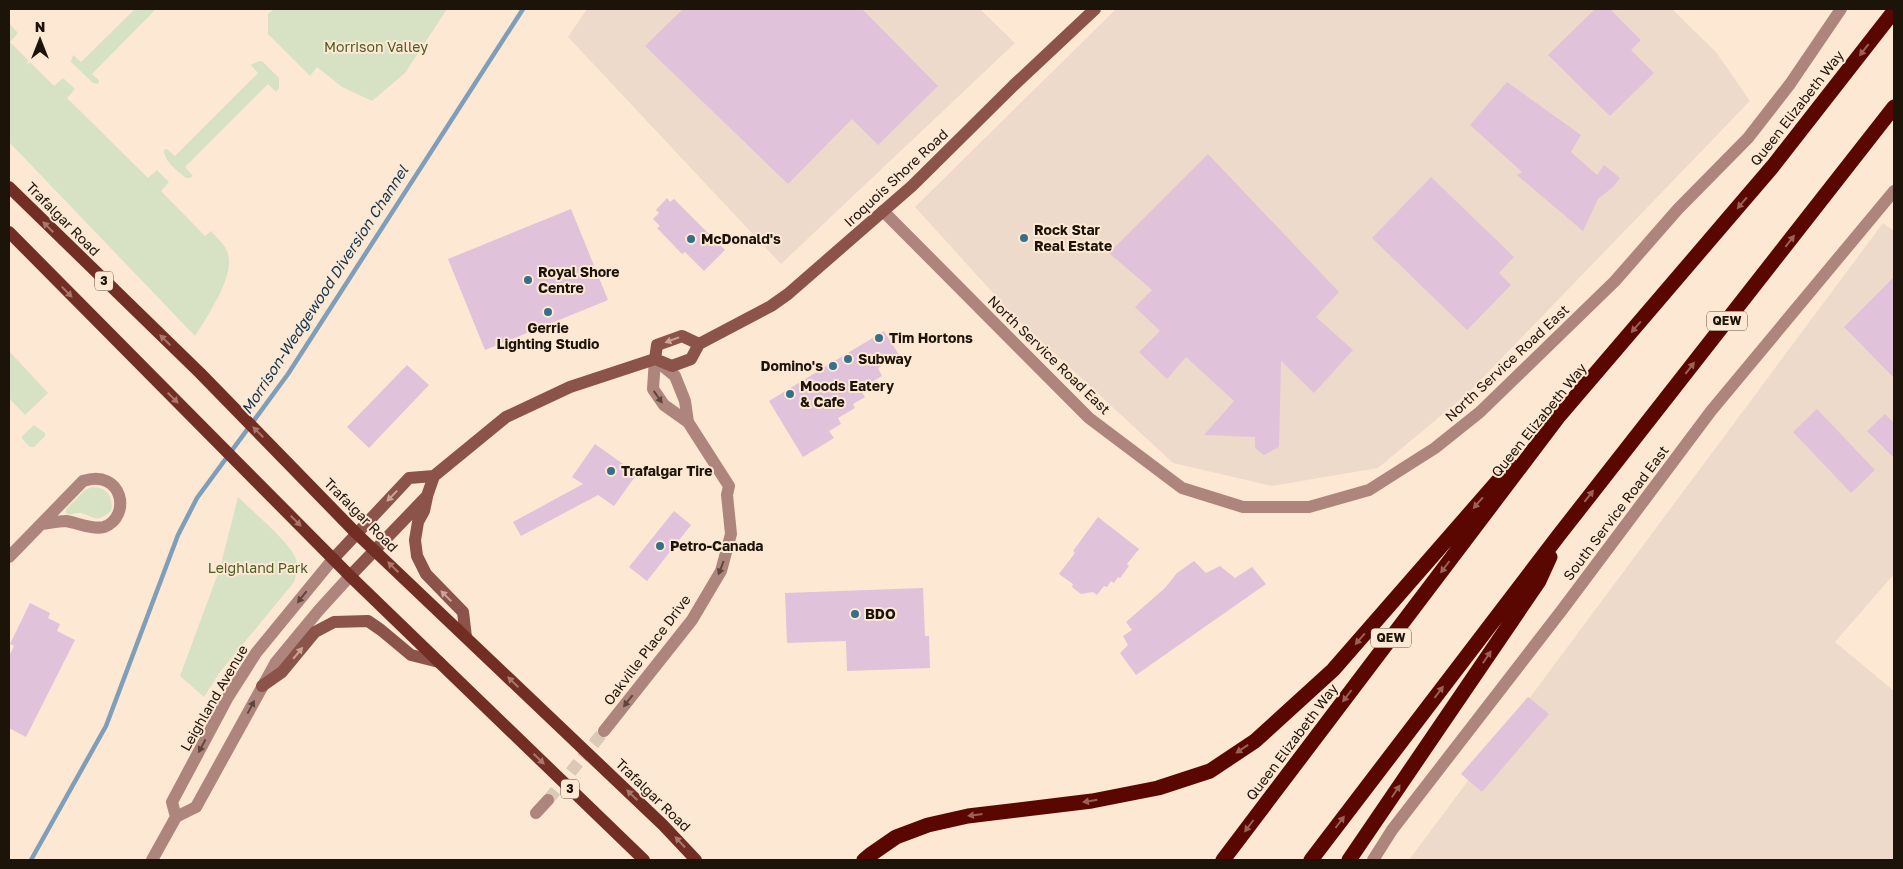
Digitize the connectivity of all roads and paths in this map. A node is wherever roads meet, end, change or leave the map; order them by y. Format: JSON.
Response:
{"nodes":[{"id":1,"x":1095,"y":9,"type":"edge"},
{"id":2,"x":1841,"y":9,"type":"edge"},
{"id":3,"x":1894,"y":11,"type":"edge"},
{"id":4,"x":1894,"y":107,"type":"edge"},
{"id":5,"x":9,"y":187,"type":"edge"},
{"id":6,"x":1894,"y":191,"type":"edge"},
{"id":7,"x":883,"y":211,"type":"junction"},
{"id":8,"x":9,"y":232,"type":"edge"},
{"id":9,"x":698,"y":344,"type":"junction"},
{"id":10,"x":655,"y":358,"type":"junction"},
{"id":11,"x":1559,"y":416,"type":"junction"},
{"id":12,"x":688,"y":422,"type":"junction"},
{"id":13,"x":434,"y":476,"type":"junction"},
{"id":14,"x":427,"y":496,"type":"junction"},
{"id":15,"x":42,"y":524,"type":"junction"},
{"id":16,"x":356,"y":533,"type":"junction"},
{"id":17,"x":1559,"y":535,"type":"junction"},
{"id":18,"x":375,"y":551,"type":"junction"},
{"id":19,"x":9,"y":557,"type":"edge"},
{"id":20,"x":333,"y":559,"type":"junction"},
{"id":21,"x":350,"y":576,"type":"junction"},
{"id":22,"x":466,"y":637,"type":"junction"},
{"id":23,"x":439,"y":662,"type":"junction"},
{"id":24,"x":262,"y":686,"type":"junction"},
{"id":25,"x":604,"y":731,"type":"tunnel mouth"},
{"id":26,"x":548,"y":800,"type":"tunnel mouth"},
{"id":27,"x":536,"y":812,"type":"dead end"},
{"id":28,"x":176,"y":817,"type":"junction"},
{"id":29,"x":152,"y":860,"type":"edge"},
{"id":30,"x":644,"y":860,"type":"edge"},
{"id":31,"x":696,"y":860,"type":"edge"},
{"id":32,"x":864,"y":860,"type":"edge"},
{"id":33,"x":1223,"y":860,"type":"edge"},
{"id":34,"x":1311,"y":860,"type":"edge"},
{"id":35,"x":1349,"y":860,"type":"edge"},
{"id":36,"x":1373,"y":860,"type":"edge"}],
"edges":[{"from":1,"to":7,"type":"main road","name":"Iroquois Shore Road"},
{"from":2,"to":7,"type":"street","name":"North Service Road East"},
{"from":3,"to":11,"type":"highway","name":"Queen Elizabeth Way","number":"QEW","one_way":true},
{"from":17,"to":4,"type":"highway","number":"QEW","one_way":true},
{"from":16,"to":5,"type":"main road","name":"Trafalgar Road","number":"3","one_way":true},
{"from":6,"to":36,"type":"street","name":"South Service Road East"},
{"from":7,"to":9,"type":"main road","name":"Iroquois Shore Road"},
{"from":8,"to":20,"type":"main road","number":"3","one_way":true},
{"from":9,"to":10,"type":"main road","name":"Iroquois Shore Road"},
{"from":9,"to":10,"type":"main road","one_way":true},
{"from":10,"to":12,"type":"street","name":"Oakville Place Drive"},
{"from":10,"to":12,"type":"street","name":"Oakville Place Drive","one_way":true},
{"from":10,"to":13,"type":"main road"},
{"from":11,"to":32,"type":"highway","one_way":true},
{"from":11,"to":33,"type":"highway","name":"Queen Elizabeth Way","number":"QEW","one_way":true},
{"from":12,"to":25,"type":"street","name":"Oakville Place Drive","one_way":true},
{"from":13,"to":14,"type":"main road"},
{"from":13,"to":16,"type":"main road","one_way":true},
{"from":14,"to":18,"type":"main road"},
{"from":22,"to":14,"type":"main road","one_way":true},
{"from":15,"to":15,"type":"street"},
{"from":15,"to":19,"type":"street"},
{"from":16,"to":18,"type":"main road","name":"Trafalgar Road","number":"3"},
{"from":16,"to":20,"type":"main road","name":"Leighland Avenue"},
{"from":34,"to":17,"type":"highway","number":"QEW","one_way":true},
{"from":35,"to":17,"type":"highway","one_way":true},
{"from":18,"to":21,"type":"main road"},
{"from":22,"to":18,"type":"main road","name":"Trafalgar Road","number":"3","one_way":true},
{"from":20,"to":21,"type":"main road","number":"3"},
{"from":20,"to":28,"type":"street","name":"Leighland Avenue","one_way":true},
{"from":21,"to":23,"type":"main road","number":"3"},
{"from":21,"to":24,"type":"street","name":"Leighland Avenue"},
{"from":31,"to":22,"type":"main road","name":"Trafalgar Road","number":"3","one_way":true},
{"from":24,"to":23,"type":"main road","one_way":true},
{"from":23,"to":30,"type":"main road","number":"3","one_way":true},
{"from":28,"to":24,"type":"street","name":"Leighland Avenue","one_way":true},
{"from":26,"to":27,"type":"street"},
{"from":28,"to":29,"type":"street","name":"Leighland Avenue"}]}
